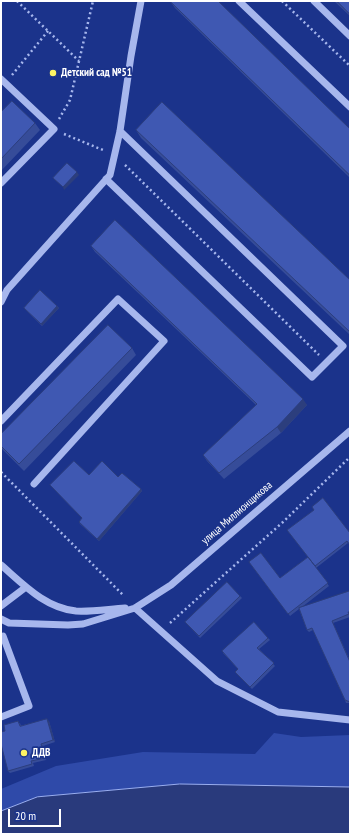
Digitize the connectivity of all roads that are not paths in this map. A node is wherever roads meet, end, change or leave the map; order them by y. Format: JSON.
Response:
{"nodes":[{"id":1,"x":141,"y":1,"type":"edge"},
{"id":2,"x":239,"y":1,"type":"edge"},
{"id":3,"x":314,"y":1,"type":"edge"},
{"id":4,"x":350,"y":36,"type":"edge"},
{"id":5,"x":3,"y":81,"type":"edge"},
{"id":6,"x":350,"y":107,"type":"edge"},
{"id":7,"x":120,"y":131,"type":"junction"},
{"id":8,"x":106,"y":179,"type":"junction"},
{"id":9,"x":1,"y":183,"type":"edge"},
{"id":10,"x":1,"y":302,"type":"edge"},
{"id":11,"x":1,"y":421,"type":"edge"},
{"id":12,"x":350,"y":431,"type":"edge"},
{"id":13,"x":34,"y":484,"type":"dead end"},
{"id":14,"x":1,"y":565,"type":"edge"},
{"id":15,"x":26,"y":587,"type":"junction"},
{"id":16,"x":1,"y":606,"type":"edge"},
{"id":17,"x":135,"y":608,"type":"junction"},
{"id":18,"x":1,"y":619,"type":"edge"},
{"id":19,"x":8,"y":623,"type":"junction"},
{"id":20,"x":2,"y":636,"type":"edge"},
{"id":21,"x":1,"y":717,"type":"edge"},
{"id":22,"x":350,"y":720,"type":"edge"}],
"edges":[{"from":1,"to":7,"type":"street"},
{"from":2,"to":6,"type":"street"},
{"from":3,"to":4,"type":"street"},
{"from":5,"to":9,"type":"street"},
{"from":7,"to":8,"type":"street"},
{"from":7,"to":8,"type":"street"},
{"from":8,"to":10,"type":"street"},
{"from":11,"to":13,"type":"street"},
{"from":12,"to":17,"type":"street","name":"улица Миллионщикова"},
{"from":14,"to":15,"type":"street"},
{"from":15,"to":16,"type":"street"},
{"from":15,"to":17,"type":"street"},
{"from":17,"to":19,"type":"street"},
{"from":17,"to":22,"type":"street"},
{"from":18,"to":19,"type":"street"},
{"from":19,"to":20,"type":"street"},
{"from":20,"to":21,"type":"street"}]}
